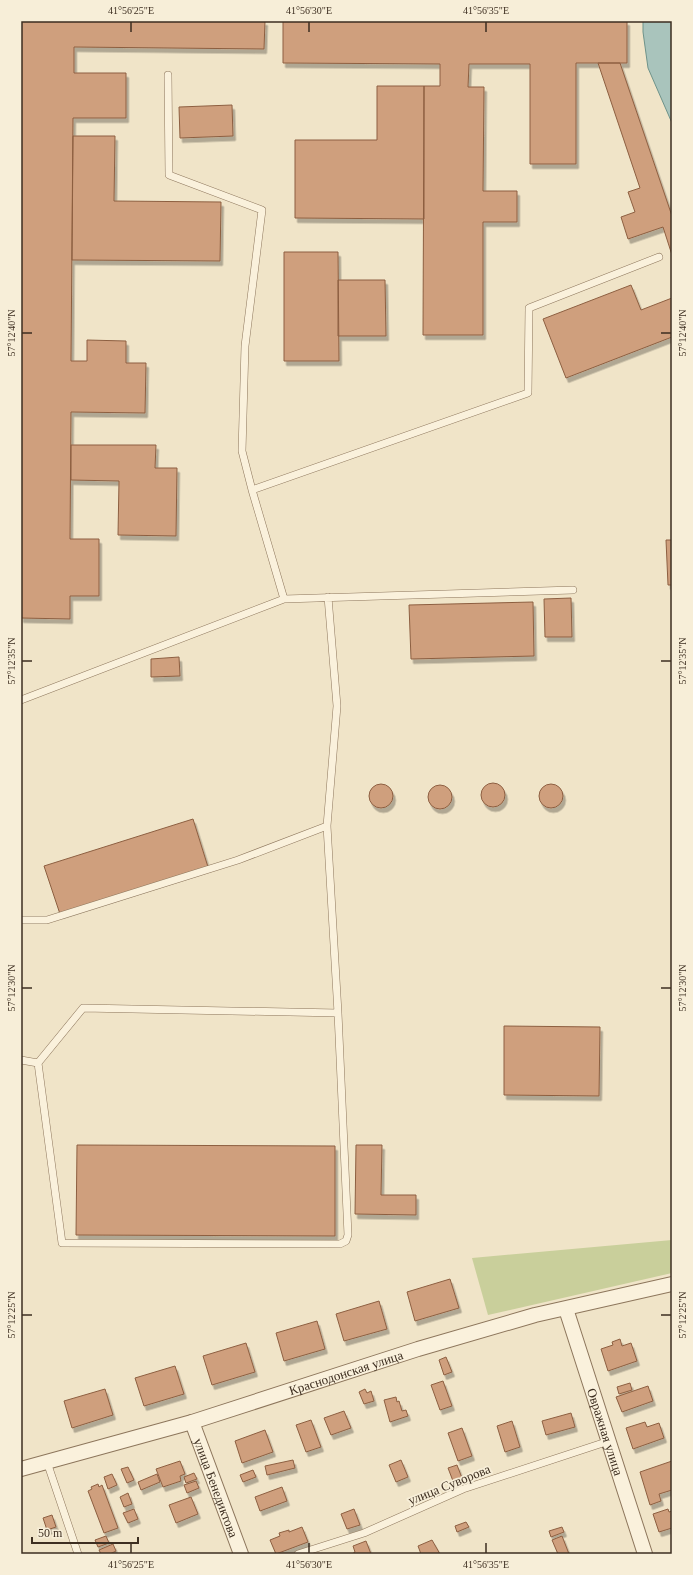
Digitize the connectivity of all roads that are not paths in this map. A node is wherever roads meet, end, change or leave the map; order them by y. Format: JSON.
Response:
{"nodes":[{"id":1,"x":168,"y":75,"type":"dead end"},
{"id":2,"x":658,"y":257,"type":"dead end"},
{"id":3,"x":252,"y":490,"type":"junction"},
{"id":4,"x":573,"y":590,"type":"dead end"},
{"id":5,"x":328,"y":597,"type":"junction"},
{"id":6,"x":284,"y":599,"type":"junction"},
{"id":7,"x":21,"y":700,"type":"edge"},
{"id":8,"x":326,"y":826,"type":"junction"},
{"id":9,"x":21,"y":920,"type":"edge"},
{"id":10,"x":338,"y":1013,"type":"junction"},
{"id":11,"x":21,"y":1060,"type":"edge"},
{"id":12,"x":38,"y":1063,"type":"junction"},
{"id":13,"x":672,"y":1284,"type":"edge"},
{"id":14,"x":566,"y":1309,"type":"junction"},
{"id":15,"x":192,"y":1422,"type":"junction"},
{"id":16,"x":610,"y":1440,"type":"junction"},
{"id":17,"x":47,"y":1462,"type":"junction"},
{"id":18,"x":21,"y":1469,"type":"edge"},
{"id":19,"x":78,"y":1554,"type":"edge"},
{"id":20,"x":241,"y":1554,"type":"edge"},
{"id":21,"x":298,"y":1554,"type":"edge"},
{"id":22,"x":645,"y":1554,"type":"edge"}],
"edges":[{"from":1,"to":3,"type":"lane"},
{"from":2,"to":3,"type":"lane"},
{"from":3,"to":6,"type":"lane"},
{"from":4,"to":5,"type":"lane"},
{"from":5,"to":6,"type":"lane"},
{"from":5,"to":8,"type":"lane"},
{"from":6,"to":7,"type":"lane"},
{"from":8,"to":9,"type":"lane"},
{"from":8,"to":10,"type":"lane"},
{"from":10,"to":12,"type":"lane"},
{"from":10,"to":12,"type":"lane"},
{"from":11,"to":12,"type":"lane"},
{"from":13,"to":14,"type":"street","name":"Краснодонская улица"},
{"from":14,"to":15,"type":"street","name":"Краснодонская улица"},
{"from":14,"to":16,"type":"street","name":"Овражная улица"},
{"from":15,"to":17,"type":"street","name":"Краснодонская улица"},
{"from":15,"to":20,"type":"street","name":"улица Бенедиктова"},
{"from":16,"to":21,"type":"lane","name":"улица Суворова"},
{"from":16,"to":22,"type":"street","name":"Овражная улица"},
{"from":17,"to":18,"type":"street","name":"Краснодонская улица"},
{"from":17,"to":19,"type":"lane"}]}
